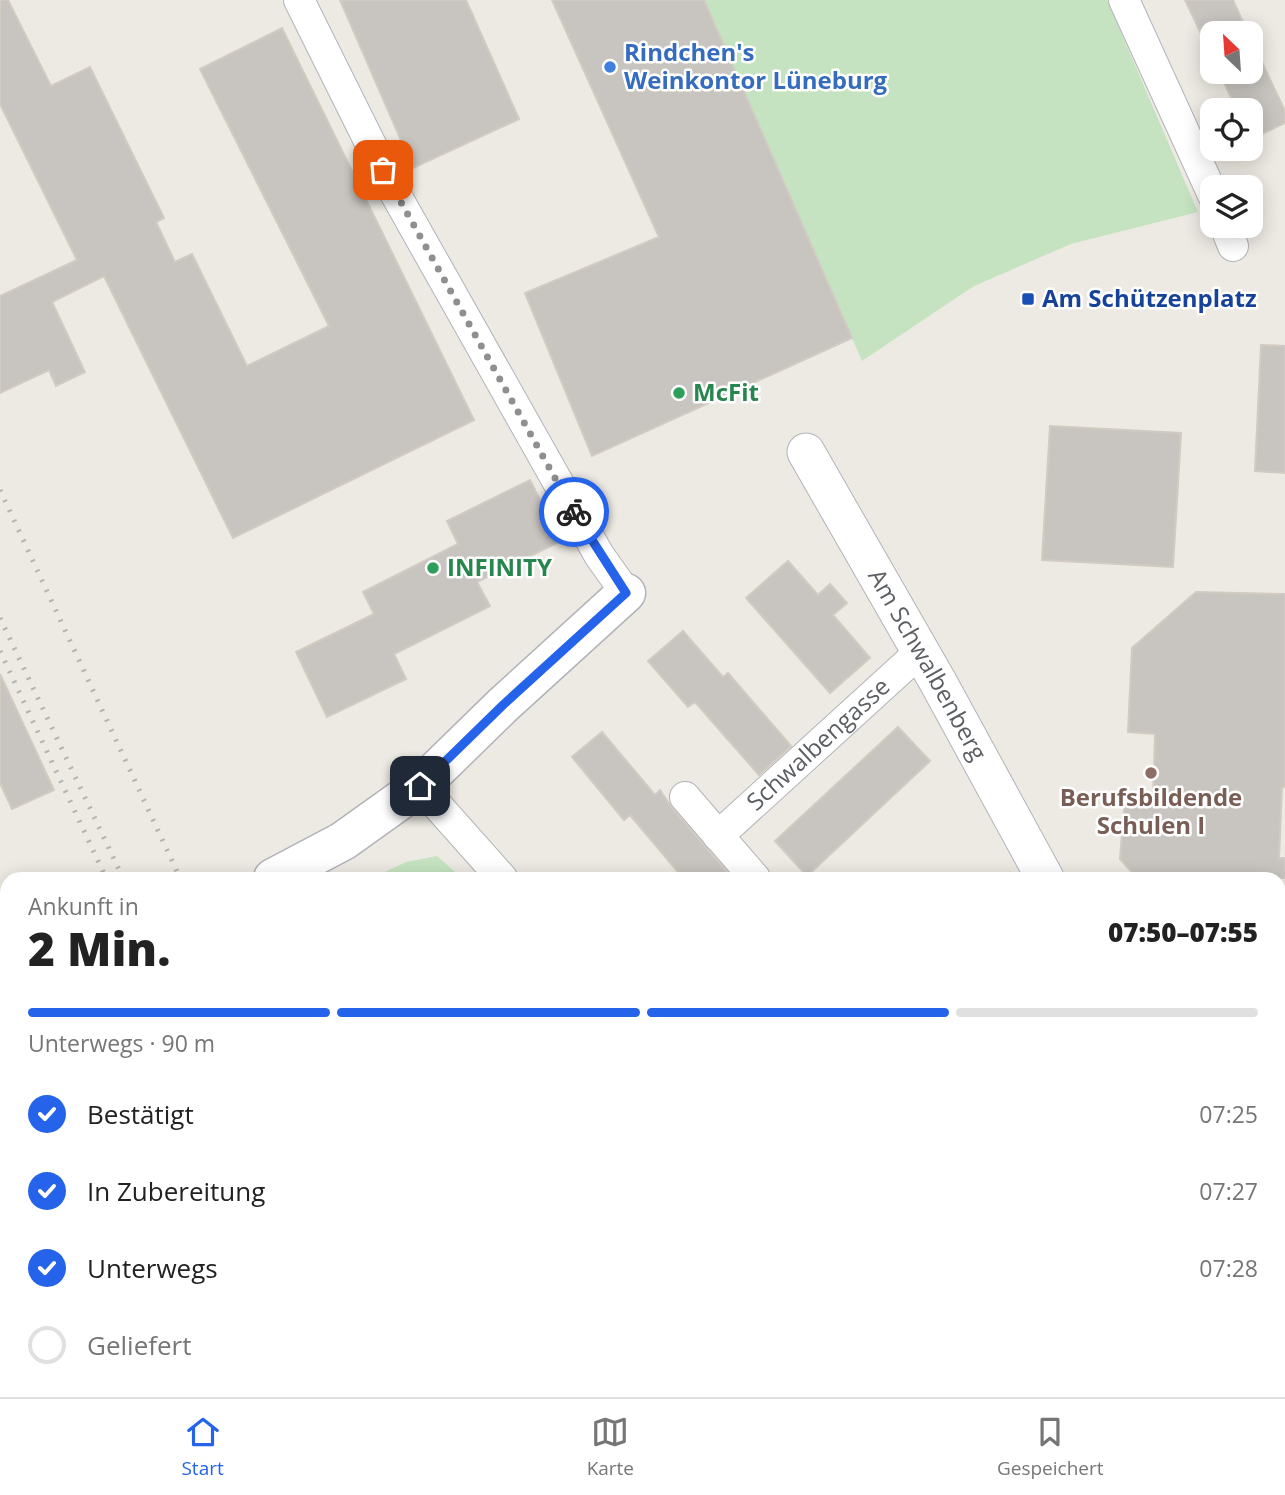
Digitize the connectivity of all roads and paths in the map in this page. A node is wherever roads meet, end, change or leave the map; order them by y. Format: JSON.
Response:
{"nodes":[{"id":1,"x":299,"y":0,"type":"edge"},
{"id":2,"x":1124,"y":0,"type":"edge"},
{"id":3,"x":1204,"y":175,"type":"edge"},
{"id":4,"x":806,"y":452,"type":"dead end"},
{"id":5,"x":626,"y":593,"type":"joint"},
{"id":6,"x":921,"y":651,"type":"junction"},
{"id":7,"x":420,"y":786,"type":"junction"},
{"id":8,"x":685,"y":797,"type":"dead end"},
{"id":9,"x":718,"y":835,"type":"junction"},
{"id":10,"x":284,"y":872,"type":"edge"},
{"id":11,"x":497,"y":872,"type":"edge"},
{"id":12,"x":750,"y":872,"type":"edge"},
{"id":13,"x":1042,"y":872,"type":"edge"}],
"edges":[{"from":1,"to":5,"type":"street"},
{"from":2,"to":3,"type":"street"},
{"from":4,"to":6,"type":"street","name":"Am Schwalbenberg"},
{"from":5,"to":7,"type":"main road"},
{"from":6,"to":9,"type":"street","name":"Schwalbengasse"},
{"from":6,"to":13,"type":"street","name":"Am Schwalbenberg"},
{"from":7,"to":10,"type":"main road"},
{"from":7,"to":11,"type":"street"},
{"from":8,"to":9,"type":"street"},
{"from":9,"to":12,"type":"street"}]}
